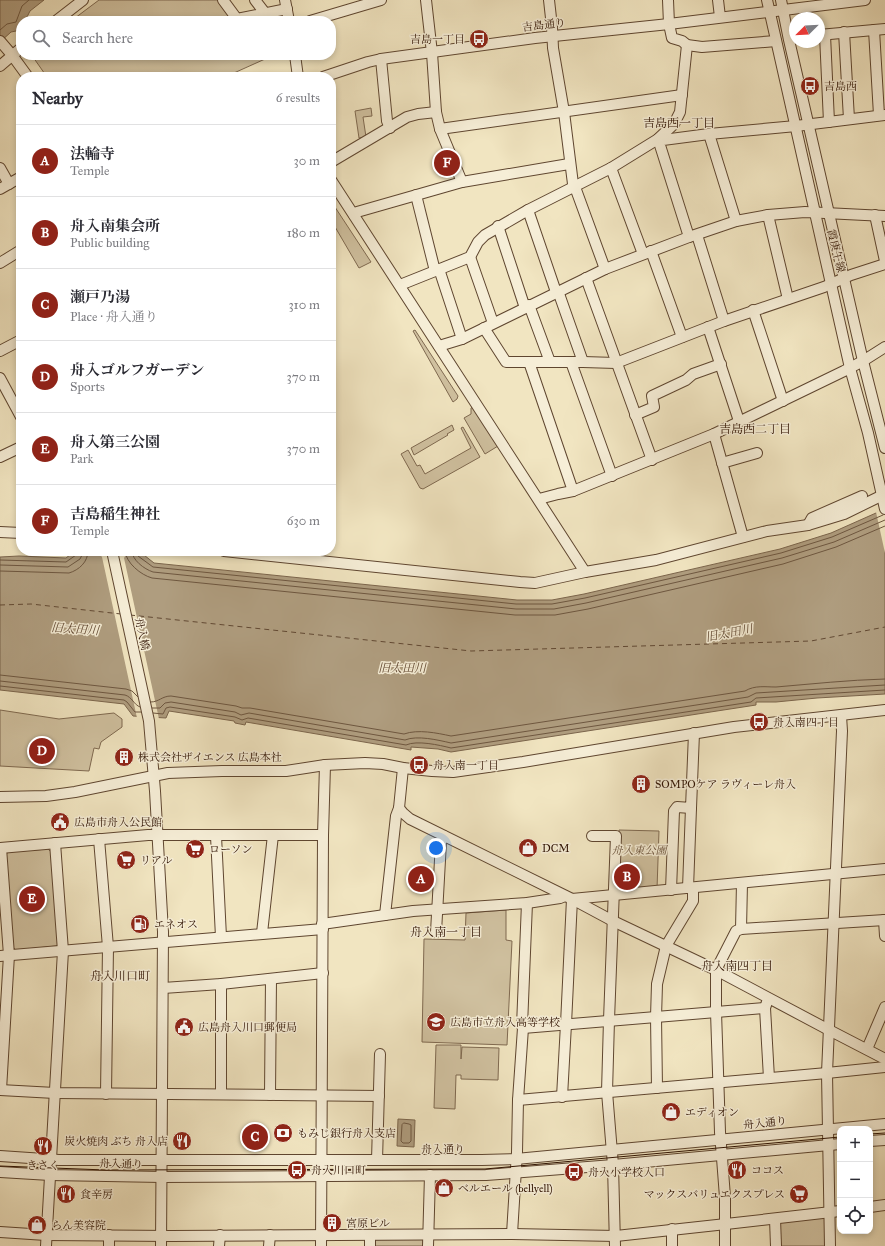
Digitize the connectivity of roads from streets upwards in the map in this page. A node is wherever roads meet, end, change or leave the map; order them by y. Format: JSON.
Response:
{"nodes":[{"id":1,"x":83,"y":0,"type":"edge"},
{"id":2,"x":223,"y":0,"type":"edge"},
{"id":3,"x":255,"y":0,"type":"edge"},
{"id":4,"x":381,"y":0,"type":"edge"},
{"id":5,"x":426,"y":0,"type":"edge"},
{"id":6,"x":549,"y":0,"type":"edge"},
{"id":7,"x":668,"y":0,"type":"edge"},
{"id":8,"x":718,"y":0,"type":"edge"},
{"id":9,"x":767,"y":0,"type":"edge"},
{"id":10,"x":864,"y":0,"type":"edge"},
{"id":11,"x":362,"y":3,"type":"edge"},
{"id":12,"x":286,"y":5,"type":"edge"},
{"id":13,"x":782,"y":5,"type":"edge"},
{"id":14,"x":770,"y":12,"type":"junction"},
{"id":15,"x":265,"y":13,"type":"junction"},
{"id":16,"x":62,"y":16,"type":"edge"},
{"id":17,"x":235,"y":16,"type":"edge"},
{"id":18,"x":251,"y":16,"type":"edge"},
{"id":19,"x":288,"y":16,"type":"edge"},
{"id":20,"x":324,"y":16,"type":"edge"},
{"id":21,"x":720,"y":17,"type":"junction"},
{"id":22,"x":669,"y":24,"type":"junction"},
{"id":23,"x":789,"y":29,"type":"edge"},
{"id":24,"x":885,"y":29,"type":"edge"},
{"id":25,"x":874,"y":30,"type":"junction"},
{"id":26,"x":844,"y":32,"type":"junction"},
{"id":27,"x":825,"y":35,"type":"edge"},
{"id":28,"x":552,"y":36,"type":"junction"},
{"id":29,"x":776,"y":41,"type":"junction"},
{"id":30,"x":1,"y":42,"type":"edge"},
{"id":31,"x":688,"y":45,"type":"junction"},
{"id":32,"x":794,"y":48,"type":"edge"},
{"id":33,"x":823,"y":48,"type":"edge"},
{"id":34,"x":16,"y":52,"type":"edge"},
{"id":35,"x":432,"y":53,"type":"junction"},
{"id":36,"x":12,"y":55,"type":"junction"},
{"id":37,"x":381,"y":59,"type":"junction"},
{"id":38,"x":296,"y":60,"type":"edge"},
{"id":39,"x":0,"y":66,"type":"edge"},
{"id":40,"x":24,"y":72,"type":"edge"},
{"id":41,"x":297,"y":72,"type":"edge"},
{"id":42,"x":336,"y":73,"type":"edge"},
{"id":43,"x":682,"y":95,"type":"junction"},
{"id":44,"x":436,"y":112,"type":"junction"},
{"id":45,"x":564,"y":112,"type":"junction"},
{"id":46,"x":882,"y":115,"type":"edge"},
{"id":47,"x":849,"y":119,"type":"junction"},
{"id":48,"x":829,"y":122,"type":"junction"},
{"id":49,"x":808,"y":124,"type":"junction"},
{"id":50,"x":796,"y":126,"type":"junction"},
{"id":51,"x":390,"y":128,"type":"junction"},
{"id":52,"x":440,"y":129,"type":"junction"},
{"id":53,"x":709,"y":134,"type":"junction"},
{"id":54,"x":658,"y":140,"type":"junction"},
{"id":55,"x":336,"y":159,"type":"edge"},
{"id":56,"x":569,"y":164,"type":"junction"},
{"id":57,"x":0,"y":168,"type":"edge"},
{"id":58,"x":611,"y":168,"type":"junction"},
{"id":59,"x":16,"y":180,"type":"edge"},
{"id":60,"x":462,"y":182,"type":"junction"},
{"id":61,"x":9,"y":184,"type":"junction"},
{"id":62,"x":336,"y":187,"type":"edge"},
{"id":63,"x":575,"y":187,"type":"junction"},
{"id":64,"x":0,"y":190,"type":"edge"},
{"id":65,"x":416,"y":195,"type":"junction"},
{"id":66,"x":528,"y":210,"type":"junction"},
{"id":67,"x":815,"y":213,"type":"junction"},
{"id":68,"x":829,"y":213,"type":"junction"},
{"id":69,"x":354,"y":214,"type":"junction"},
{"id":70,"x":880,"y":215,"type":"edge"},
{"id":71,"x":768,"y":216,"type":"junction"},
{"id":72,"x":736,"y":221,"type":"junction"},
{"id":73,"x":498,"y":226,"type":"junction"},
{"id":74,"x":693,"y":236,"type":"junction"},
{"id":75,"x":16,"y":253,"type":"edge"},
{"id":76,"x":647,"y":253,"type":"junction"},
{"id":77,"x":470,"y":257,"type":"junction"},
{"id":78,"x":885,"y":262,"type":"edge"},
{"id":79,"x":0,"y":263,"type":"edge"},
{"id":80,"x":605,"y":268,"type":"junction"},
{"id":81,"x":437,"y":270,"type":"junction"},
{"id":82,"x":586,"y":278,"type":"junction"},
{"id":83,"x":844,"y":278,"type":"junction"},
{"id":84,"x":832,"y":284,"type":"junction"},
{"id":85,"x":400,"y":285,"type":"junction"},
{"id":86,"x":557,"y":291,"type":"junction"},
{"id":87,"x":788,"y":299,"type":"junction"},
{"id":88,"x":527,"y":306,"type":"junction"},
{"id":89,"x":753,"y":310,"type":"junction"},
{"id":90,"x":724,"y":321,"type":"junction"},
{"id":91,"x":488,"y":325,"type":"junction"},
{"id":92,"x":708,"y":327,"type":"junction"},
{"id":93,"x":682,"y":337,"type":"junction"},
{"id":94,"x":462,"y":339,"type":"junction"},
{"id":95,"x":16,"y":343,"type":"edge"},
{"id":96,"x":439,"y":346,"type":"junction"},
{"id":97,"x":885,"y":346,"type":"edge"},
{"id":98,"x":0,"y":351,"type":"edge"},
{"id":99,"x":863,"y":361,"type":"junction"},
{"id":100,"x":529,"y":362,"type":"junction"},
{"id":101,"x":550,"y":362,"type":"junction"},
{"id":102,"x":571,"y":362,"type":"junction"},
{"id":103,"x":583,"y":362,"type":"junction"},
{"id":104,"x":616,"y":363,"type":"junction"},
{"id":105,"x":720,"y":364,"type":"junction"},
{"id":106,"x":850,"y":368,"type":"junction"},
{"id":107,"x":0,"y":378,"type":"edge"},
{"id":108,"x":783,"y":401,"type":"junction"},
{"id":109,"x":16,"y":407,"type":"edge"},
{"id":110,"x":635,"y":415,"type":"junction"},
{"id":111,"x":739,"y":422,"type":"junction"},
{"id":112,"x":714,"y":434,"type":"junction"},
{"id":113,"x":885,"y":448,"type":"edge"},
{"id":114,"x":16,"y":449,"type":"edge"},
{"id":115,"x":757,"y":453,"type":"dead end"},
{"id":116,"x":0,"y":457,"type":"edge"},
{"id":117,"x":652,"y":460,"type":"junction"},
{"id":118,"x":722,"y":463,"type":"junction"},
{"id":119,"x":612,"y":476,"type":"junction"},
{"id":120,"x":573,"y":491,"type":"junction"},
{"id":121,"x":862,"y":496,"type":"dead end"},
{"id":122,"x":539,"y":499,"type":"junction"},
{"id":123,"x":884,"y":501,"type":"edge"},
{"id":124,"x":808,"y":525,"type":"junction"},
{"id":125,"x":0,"y":532,"type":"edge"},
{"id":126,"x":16,"y":533,"type":"edge"},
{"id":127,"x":743,"y":537,"type":"junction"},
{"id":128,"x":113,"y":556,"type":"edge"},
{"id":129,"x":272,"y":556,"type":"edge"},
{"id":130,"x":585,"y":572,"type":"junction"},
{"id":131,"x":885,"y":710,"type":"edge"},
{"id":132,"x":841,"y":716,"type":"junction"},
{"id":133,"x":694,"y":733,"type":"junction"},
{"id":134,"x":325,"y":765,"type":"junction"},
{"id":135,"x":403,"y":768,"type":"junction"},
{"id":136,"x":154,"y":776,"type":"junction"},
{"id":137,"x":0,"y":797,"type":"edge"},
{"id":138,"x":399,"y":808,"type":"junction"},
{"id":139,"x":691,"y":808,"type":"junction"},
{"id":140,"x":157,"y":835,"type":"junction"},
{"id":141,"x":273,"y":835,"type":"junction"},
{"id":142,"x":323,"y":835,"type":"junction"},
{"id":143,"x":216,"y":836,"type":"junction"},
{"id":144,"x":444,"y":836,"type":"junction"},
{"id":145,"x":592,"y":836,"type":"dead end"},
{"id":146,"x":99,"y":839,"type":"junction"},
{"id":147,"x":55,"y":843,"type":"junction"},
{"id":148,"x":0,"y":848,"type":"edge"},
{"id":149,"x":885,"y":870,"type":"edge"},
{"id":150,"x":836,"y":874,"type":"junction"},
{"id":151,"x":742,"y":882,"type":"junction"},
{"id":152,"x":690,"y":888,"type":"junction"},
{"id":153,"x":671,"y":890,"type":"junction"},
{"id":154,"x":614,"y":895,"type":"junction"},
{"id":155,"x":568,"y":897,"type":"junction"},
{"id":156,"x":527,"y":903,"type":"junction"},
{"id":157,"x":437,"y":910,"type":"junction"},
{"id":158,"x":385,"y":916,"type":"junction"},
{"id":159,"x":885,"y":920,"type":"edge"},
{"id":160,"x":613,"y":921,"type":"junction"},
{"id":161,"x":834,"y":923,"type":"junction"},
{"id":162,"x":323,"y":926,"type":"junction"},
{"id":163,"x":741,"y":929,"type":"junction"},
{"id":164,"x":436,"y":932,"type":"dead end"},
{"id":165,"x":262,"y":933,"type":"junction"},
{"id":166,"x":885,"y":936,"type":"edge"},
{"id":167,"x":221,"y":937,"type":"junction"},
{"id":168,"x":163,"y":943,"type":"junction"},
{"id":169,"x":666,"y":946,"type":"junction"},
{"id":170,"x":108,"y":947,"type":"junction"},
{"id":171,"x":63,"y":951,"type":"junction"},
{"id":172,"x":4,"y":956,"type":"edge"},
{"id":173,"x":716,"y":970,"type":"junction"},
{"id":174,"x":323,"y":973,"type":"junction"},
{"id":175,"x":271,"y":979,"type":"junction"},
{"id":176,"x":221,"y":984,"type":"junction"},
{"id":177,"x":163,"y":988,"type":"junction"},
{"id":178,"x":767,"y":1003,"type":"junction"},
{"id":179,"x":885,"y":1007,"type":"edge"},
{"id":180,"x":716,"y":1012,"type":"junction"},
{"id":181,"x":656,"y":1017,"type":"junction"},
{"id":182,"x":609,"y":1020,"type":"junction"},
{"id":183,"x":566,"y":1024,"type":"junction"},
{"id":184,"x":523,"y":1028,"type":"junction"},
{"id":185,"x":829,"y":1030,"type":"junction"},
{"id":186,"x":867,"y":1049,"type":"junction"},
{"id":187,"x":380,"y":1054,"type":"dead end"},
{"id":188,"x":885,"y":1058,"type":"edge"},
{"id":189,"x":885,"y":1067,"type":"edge"},
{"id":190,"x":827,"y":1074,"type":"junction"},
{"id":191,"x":769,"y":1078,"type":"junction"},
{"id":192,"x":718,"y":1082,"type":"junction"},
{"id":193,"x":657,"y":1088,"type":"junction"},
{"id":194,"x":0,"y":1090,"type":"edge"},
{"id":195,"x":607,"y":1092,"type":"junction"},
{"id":196,"x":55,"y":1093,"type":"junction"},
{"id":197,"x":106,"y":1094,"type":"junction"},
{"id":198,"x":162,"y":1094,"type":"junction"},
{"id":199,"x":221,"y":1094,"type":"junction"},
{"id":200,"x":270,"y":1095,"type":"junction"},
{"id":201,"x":321,"y":1096,"type":"junction"},
{"id":202,"x":379,"y":1096,"type":"junction"},
{"id":203,"x":562,"y":1097,"type":"junction"},
{"id":204,"x":518,"y":1100,"type":"junction"},
{"id":205,"x":885,"y":1124,"type":"edge"},
{"id":206,"x":827,"y":1129,"type":"junction"},
{"id":207,"x":721,"y":1140,"type":"junction"},
{"id":208,"x":885,"y":1140,"type":"edge"},
{"id":209,"x":873,"y":1141,"type":"edge"},
{"id":210,"x":837,"y":1144,"type":"edge"},
{"id":211,"x":828,"y":1145,"type":"junction"},
{"id":212,"x":612,"y":1150,"type":"junction"},
{"id":213,"x":723,"y":1155,"type":"junction"},
{"id":214,"x":0,"y":1156,"type":"edge"},
{"id":215,"x":516,"y":1159,"type":"junction"},
{"id":216,"x":51,"y":1160,"type":"junction"},
{"id":217,"x":321,"y":1160,"type":"junction"},
{"id":218,"x":377,"y":1160,"type":"junction"},
{"id":219,"x":162,"y":1161,"type":"junction"},
{"id":220,"x":613,"y":1165,"type":"junction"},
{"id":221,"x":0,"y":1172,"type":"edge"},
{"id":222,"x":516,"y":1173,"type":"junction"},
{"id":223,"x":50,"y":1175,"type":"junction"},
{"id":224,"x":430,"y":1175,"type":"junction"},
{"id":225,"x":162,"y":1177,"type":"junction"},
{"id":226,"x":321,"y":1177,"type":"junction"},
{"id":227,"x":885,"y":1205,"type":"edge"},
{"id":228,"x":873,"y":1207,"type":"edge"},
{"id":229,"x":835,"y":1211,"type":"edge"},
{"id":230,"x":775,"y":1219,"type":"junction"},
{"id":231,"x":726,"y":1224,"type":"junction"},
{"id":232,"x":672,"y":1229,"type":"junction"},
{"id":233,"x":0,"y":1232,"type":"edge"},
{"id":234,"x":46,"y":1234,"type":"junction"},
{"id":235,"x":428,"y":1234,"type":"junction"},
{"id":236,"x":512,"y":1234,"type":"junction"},
{"id":237,"x":109,"y":1235,"type":"junction"},
{"id":238,"x":270,"y":1235,"type":"junction"},
{"id":239,"x":321,"y":1235,"type":"junction"},
{"id":240,"x":370,"y":1235,"type":"junction"},
{"id":241,"x":220,"y":1236,"type":"junction"},
{"id":242,"x":161,"y":1241,"type":"edge"},
{"id":243,"x":616,"y":1241,"type":"edge"},
{"id":244,"x":46,"y":1246,"type":"edge"},
{"id":245,"x":109,"y":1246,"type":"edge"},
{"id":246,"x":219,"y":1246,"type":"edge"},
{"id":247,"x":269,"y":1246,"type":"edge"},
{"id":248,"x":321,"y":1246,"type":"edge"},
{"id":249,"x":370,"y":1246,"type":"edge"},
{"id":250,"x":428,"y":1246,"type":"edge"},
{"id":251,"x":672,"y":1246,"type":"edge"},
{"id":252,"x":726,"y":1246,"type":"edge"},
{"id":253,"x":776,"y":1246,"type":"edge"},
{"id":254,"x":830,"y":1246,"type":"edge"}],
"edges":[{"from":1,"to":16,"type":"street"},
{"from":2,"to":17,"type":"street"},
{"from":3,"to":15,"type":"street"},
{"from":4,"to":11,"type":"street"},
{"from":5,"to":35,"type":"street"},
{"from":6,"to":28,"type":"street"},
{"from":7,"to":22,"type":"street"},
{"from":8,"to":21,"type":"street"},
{"from":9,"to":14,"type":"street","name":"霞庚午線"},
{"from":10,"to":13,"type":"street","name":"吉島通り"},
{"from":11,"to":20,"type":"street"},
{"from":12,"to":15,"type":"street"},
{"from":12,"to":19,"type":"street"},
{"from":13,"to":14,"type":"street","name":"吉島通り"},
{"from":13,"to":23,"type":"street"},
{"from":14,"to":21,"type":"street","name":"吉島通り"},
{"from":14,"to":29,"type":"street","name":"霞庚午線"},
{"from":15,"to":18,"type":"street"},
{"from":21,"to":22,"type":"street","name":"吉島通り"},
{"from":22,"to":28,"type":"street","name":"吉島通り"},
{"from":22,"to":31,"type":"street"},
{"from":24,"to":25,"type":"street"},
{"from":25,"to":26,"type":"street"},
{"from":25,"to":46,"type":"street"},
{"from":26,"to":27,"type":"street"},
{"from":26,"to":47,"type":"street"},
{"from":28,"to":35,"type":"street","name":"吉島通り"},
{"from":28,"to":45,"type":"street"},
{"from":29,"to":31,"type":"street"},
{"from":29,"to":50,"type":"street","name":"霞庚午線"},
{"from":30,"to":36,"type":"street"},
{"from":31,"to":43,"type":"street"},
{"from":32,"to":49,"type":"street"},
{"from":33,"to":48,"type":"street"},
{"from":34,"to":36,"type":"street"},
{"from":35,"to":37,"type":"street","name":"吉島通り"},
{"from":35,"to":44,"type":"street"},
{"from":36,"to":39,"type":"street"},
{"from":36,"to":40,"type":"street"},
{"from":37,"to":42,"type":"street","name":"吉島通り"},
{"from":37,"to":51,"type":"street"},
{"from":38,"to":41,"type":"street"},
{"from":43,"to":45,"type":"street"},
{"from":43,"to":54,"type":"street"},
{"from":44,"to":51,"type":"street"},
{"from":44,"to":52,"type":"street"},
{"from":45,"to":52,"type":"street"},
{"from":45,"to":56,"type":"street"},
{"from":46,"to":47,"type":"street"},
{"from":47,"to":48,"type":"street"},
{"from":48,"to":49,"type":"street"},
{"from":49,"to":50,"type":"street"},
{"from":49,"to":68,"type":"street"},
{"from":50,"to":53,"type":"street"},
{"from":50,"to":67,"type":"street","name":"霞庚午線"},
{"from":51,"to":55,"type":"street"},
{"from":52,"to":60,"type":"street"},
{"from":53,"to":54,"type":"street"},
{"from":53,"to":72,"type":"street"},
{"from":54,"to":58,"type":"street"},
{"from":54,"to":74,"type":"street"},
{"from":56,"to":60,"type":"street"},
{"from":56,"to":63,"type":"street"},
{"from":57,"to":61,"type":"street"},
{"from":58,"to":63,"type":"street"},
{"from":58,"to":76,"type":"street"},
{"from":59,"to":61,"type":"street"},
{"from":60,"to":65,"type":"street"},
{"from":61,"to":64,"type":"street"},
{"from":62,"to":69,"type":"street"},
{"from":63,"to":66,"type":"street"},
{"from":63,"to":80,"type":"street"},
{"from":65,"to":69,"type":"street"},
{"from":65,"to":81,"type":"street"},
{"from":66,"to":73,"type":"street"},
{"from":66,"to":86,"type":"street"},
{"from":67,"to":68,"type":"street"},
{"from":67,"to":71,"type":"street"},
{"from":67,"to":84,"type":"street","name":"霞庚午線"},
{"from":68,"to":70,"type":"street"},
{"from":68,"to":83,"type":"street"},
{"from":69,"to":85,"type":"street"},
{"from":70,"to":78,"type":"street"},
{"from":71,"to":72,"type":"street"},
{"from":71,"to":87,"type":"street"},
{"from":72,"to":74,"type":"street"},
{"from":73,"to":77,"type":"street"},
{"from":73,"to":88,"type":"street"},
{"from":74,"to":76,"type":"street"},
{"from":74,"to":90,"type":"street"},
{"from":75,"to":79,"type":"street"},
{"from":76,"to":80,"type":"street"},
{"from":76,"to":93,"type":"street"},
{"from":77,"to":81,"type":"street"},
{"from":77,"to":91,"type":"street"},
{"from":78,"to":83,"type":"street"},
{"from":80,"to":82,"type":"street"},
{"from":81,"to":85,"type":"street"},
{"from":81,"to":94,"type":"street"},
{"from":82,"to":86,"type":"street"},
{"from":82,"to":104,"type":"street"},
{"from":83,"to":84,"type":"street"},
{"from":83,"to":99,"type":"street"},
{"from":84,"to":87,"type":"street"},
{"from":84,"to":106,"type":"street","name":"霞庚午線"},
{"from":85,"to":96,"type":"street"},
{"from":86,"to":88,"type":"street"},
{"from":86,"to":103,"type":"street"},
{"from":87,"to":89,"type":"street"},
{"from":88,"to":91,"type":"street"},
{"from":88,"to":101,"type":"street"},
{"from":89,"to":90,"type":"street"},
{"from":89,"to":108,"type":"street"},
{"from":90,"to":92,"type":"street"},
{"from":91,"to":94,"type":"street"},
{"from":91,"to":100,"type":"street"},
{"from":92,"to":93,"type":"street"},
{"from":92,"to":105,"type":"street"},
{"from":93,"to":104,"type":"street"},
{"from":94,"to":96,"type":"street"},
{"from":95,"to":98,"type":"street"},
{"from":96,"to":122,"type":"street"},
{"from":97,"to":99,"type":"street"},
{"from":99,"to":106,"type":"street"},
{"from":99,"to":113,"type":"street"},
{"from":100,"to":101,"type":"street"},
{"from":100,"to":120,"type":"street"},
{"from":101,"to":102,"type":"street"},
{"from":102,"to":103,"type":"street"},
{"from":102,"to":119,"type":"street"},
{"from":103,"to":104,"type":"street"},
{"from":104,"to":110,"type":"street"},
{"from":105,"to":110,"type":"street"},
{"from":105,"to":111,"type":"street"},
{"from":106,"to":108,"type":"street"},
{"from":106,"to":123,"type":"street","name":"霞庚午線"},
{"from":107,"to":109,"type":"street"},
{"from":108,"to":111,"type":"street"},
{"from":110,"to":117,"type":"street"},
{"from":111,"to":112,"type":"street"},
{"from":112,"to":117,"type":"street"},
{"from":112,"to":118,"type":"street"},
{"from":114,"to":116,"type":"street"},
{"from":115,"to":118,"type":"street"},
{"from":117,"to":119,"type":"street"},
{"from":118,"to":127,"type":"street"},
{"from":119,"to":120,"type":"street"},
{"from":120,"to":122,"type":"street"},
{"from":121,"to":124,"type":"street"},
{"from":122,"to":130,"type":"street"},
{"from":123,"to":124,"type":"street"},
{"from":124,"to":127,"type":"street"},
{"from":125,"to":126,"type":"street"},
{"from":127,"to":130,"type":"street"},
{"from":128,"to":136,"type":"street","name":"舟入橋"},
{"from":129,"to":130,"type":"street"},
{"from":131,"to":132,"type":"street"},
{"from":132,"to":133,"type":"street"},
{"from":132,"to":150,"type":"street"},
{"from":133,"to":135,"type":"street"},
{"from":133,"to":139,"type":"street"},
{"from":134,"to":135,"type":"street"},
{"from":134,"to":136,"type":"street"},
{"from":134,"to":142,"type":"street"},
{"from":135,"to":138,"type":"street"},
{"from":136,"to":137,"type":"street"},
{"from":136,"to":140,"type":"street","name":"舟入橋"},
{"from":138,"to":144,"type":"street"},
{"from":138,"to":158,"type":"street"},
{"from":139,"to":152,"type":"street"},
{"from":139,"to":153,"type":"street"},
{"from":140,"to":143,"type":"street"},
{"from":140,"to":146,"type":"street"},
{"from":140,"to":168,"type":"street","name":"舟入橋"},
{"from":141,"to":142,"type":"street"},
{"from":141,"to":143,"type":"street"},
{"from":141,"to":165,"type":"street"},
{"from":142,"to":162,"type":"street"},
{"from":143,"to":167,"type":"street"},
{"from":144,"to":155,"type":"street"},
{"from":144,"to":157,"type":"street"},
{"from":145,"to":154,"type":"street"},
{"from":146,"to":147,"type":"street"},
{"from":146,"to":170,"type":"street"},
{"from":147,"to":148,"type":"street"},
{"from":147,"to":171,"type":"street"},
{"from":148,"to":172,"type":"street"},
{"from":149,"to":150,"type":"street"},
{"from":150,"to":151,"type":"street"},
{"from":150,"to":161,"type":"street"},
{"from":151,"to":152,"type":"street"},
{"from":151,"to":163,"type":"street"},
{"from":152,"to":153,"type":"street"},
{"from":152,"to":169,"type":"street"},
{"from":153,"to":154,"type":"street"},
{"from":154,"to":155,"type":"street"},
{"from":154,"to":160,"type":"street"},
{"from":155,"to":156,"type":"street"},
{"from":155,"to":160,"type":"street"},
{"from":155,"to":183,"type":"street"},
{"from":156,"to":157,"type":"street"},
{"from":156,"to":184,"type":"street"},
{"from":157,"to":158,"type":"street"},
{"from":157,"to":164,"type":"street"},
{"from":158,"to":162,"type":"street"},
{"from":159,"to":161,"type":"street"},
{"from":159,"to":166,"type":"street"},
{"from":160,"to":169,"type":"street"},
{"from":160,"to":182,"type":"street"},
{"from":161,"to":163,"type":"street"},
{"from":161,"to":185,"type":"street"},
{"from":162,"to":165,"type":"street"},
{"from":162,"to":174,"type":"street"},
{"from":163,"to":173,"type":"street"},
{"from":165,"to":167,"type":"street"},
{"from":167,"to":168,"type":"street"},
{"from":168,"to":170,"type":"street"},
{"from":168,"to":177,"type":"street","name":"舟入橋"},
{"from":169,"to":173,"type":"street"},
{"from":169,"to":181,"type":"street"},
{"from":170,"to":171,"type":"street"},
{"from":170,"to":197,"type":"street"},
{"from":171,"to":172,"type":"street"},
{"from":171,"to":196,"type":"street"},
{"from":172,"to":194,"type":"street"},
{"from":173,"to":178,"type":"street"},
{"from":173,"to":180,"type":"street"},
{"from":174,"to":175,"type":"street"},
{"from":174,"to":201,"type":"street"},
{"from":175,"to":176,"type":"street"},
{"from":175,"to":200,"type":"street"},
{"from":176,"to":177,"type":"street"},
{"from":176,"to":199,"type":"street"},
{"from":177,"to":198,"type":"street","name":"舟入橋"},
{"from":178,"to":180,"type":"street"},
{"from":178,"to":185,"type":"street"},
{"from":178,"to":191,"type":"street"},
{"from":179,"to":186,"type":"street"},
{"from":180,"to":181,"type":"street"},
{"from":180,"to":192,"type":"street"},
{"from":181,"to":182,"type":"street"},
{"from":181,"to":193,"type":"street"},
{"from":182,"to":183,"type":"street"},
{"from":182,"to":195,"type":"street"},
{"from":183,"to":184,"type":"street"},
{"from":183,"to":203,"type":"street"},
{"from":184,"to":204,"type":"street"},
{"from":185,"to":186,"type":"street"},
{"from":185,"to":190,"type":"street"},
{"from":186,"to":188,"type":"street"},
{"from":187,"to":202,"type":"street"},
{"from":189,"to":190,"type":"street"},
{"from":190,"to":191,"type":"street"},
{"from":190,"to":206,"type":"street"},
{"from":191,"to":192,"type":"street"},
{"from":192,"to":193,"type":"street"},
{"from":192,"to":207,"type":"street"},
{"from":193,"to":195,"type":"street"},
{"from":194,"to":196,"type":"street"},
{"from":195,"to":203,"type":"street"},
{"from":195,"to":212,"type":"street"},
{"from":196,"to":197,"type":"street"},
{"from":196,"to":216,"type":"street"},
{"from":197,"to":198,"type":"street"},
{"from":198,"to":199,"type":"street"},
{"from":198,"to":219,"type":"street","name":"舟入橋"},
{"from":199,"to":200,"type":"street"},
{"from":200,"to":201,"type":"street"},
{"from":201,"to":202,"type":"street"},
{"from":201,"to":217,"type":"street"},
{"from":202,"to":218,"type":"street"},
{"from":203,"to":204,"type":"street"},
{"from":204,"to":215,"type":"street"},
{"from":205,"to":206,"type":"street","name":"舟入通り"},
{"from":206,"to":207,"type":"street","name":"舟入通り"},
{"from":206,"to":211,"type":"street"},
{"from":207,"to":212,"type":"street","name":"舟入通り"},
{"from":207,"to":213,"type":"street"},
{"from":208,"to":209,"type":"street"},
{"from":210,"to":211,"type":"street","name":"舟入通り"},
{"from":211,"to":213,"type":"street","name":"舟入通り"},
{"from":211,"to":229,"type":"street"},
{"from":212,"to":215,"type":"street","name":"舟入通り"},
{"from":212,"to":220,"type":"street"},
{"from":213,"to":220,"type":"street","name":"舟入通り"},
{"from":213,"to":231,"type":"street"},
{"from":214,"to":216,"type":"street","name":"舟入通り"},
{"from":215,"to":218,"type":"street","name":"舟入通り"},
{"from":215,"to":222,"type":"street"},
{"from":216,"to":219,"type":"street","name":"舟入通り"},
{"from":216,"to":223,"type":"street"},
{"from":217,"to":218,"type":"street","name":"舟入通り"},
{"from":217,"to":219,"type":"street","name":"舟入通り"},
{"from":217,"to":226,"type":"street"},
{"from":219,"to":225,"type":"street","name":"舟入橋"},
{"from":220,"to":222,"type":"street","name":"舟入通り"},
{"from":220,"to":243,"type":"street"},
{"from":221,"to":223,"type":"street","name":"舟入通り"},
{"from":222,"to":224,"type":"street","name":"舟入通り"},
{"from":222,"to":236,"type":"street"},
{"from":223,"to":225,"type":"street","name":"舟入通り"},
{"from":223,"to":234,"type":"street"},
{"from":224,"to":226,"type":"street","name":"舟入通り"},
{"from":224,"to":235,"type":"street"},
{"from":225,"to":226,"type":"street","name":"舟入通り"},
{"from":225,"to":242,"type":"street","name":"舟入橋"},
{"from":226,"to":239,"type":"street"},
{"from":227,"to":228,"type":"street"},
{"from":229,"to":230,"type":"street"},
{"from":229,"to":254,"type":"street"},
{"from":230,"to":231,"type":"street"},
{"from":230,"to":253,"type":"street"},
{"from":231,"to":232,"type":"street"},
{"from":231,"to":252,"type":"street"},
{"from":232,"to":243,"type":"street"},
{"from":232,"to":251,"type":"street"},
{"from":233,"to":234,"type":"street"},
{"from":234,"to":237,"type":"street"},
{"from":234,"to":244,"type":"street"},
{"from":235,"to":236,"type":"street"},
{"from":235,"to":240,"type":"street"},
{"from":235,"to":250,"type":"street"},
{"from":236,"to":243,"type":"street"},
{"from":237,"to":242,"type":"street"},
{"from":237,"to":245,"type":"street"},
{"from":238,"to":239,"type":"street"},
{"from":238,"to":241,"type":"street"},
{"from":238,"to":247,"type":"street"},
{"from":239,"to":240,"type":"street"},
{"from":239,"to":248,"type":"street"},
{"from":240,"to":249,"type":"street"},
{"from":241,"to":242,"type":"street"},
{"from":241,"to":246,"type":"street"}]}
